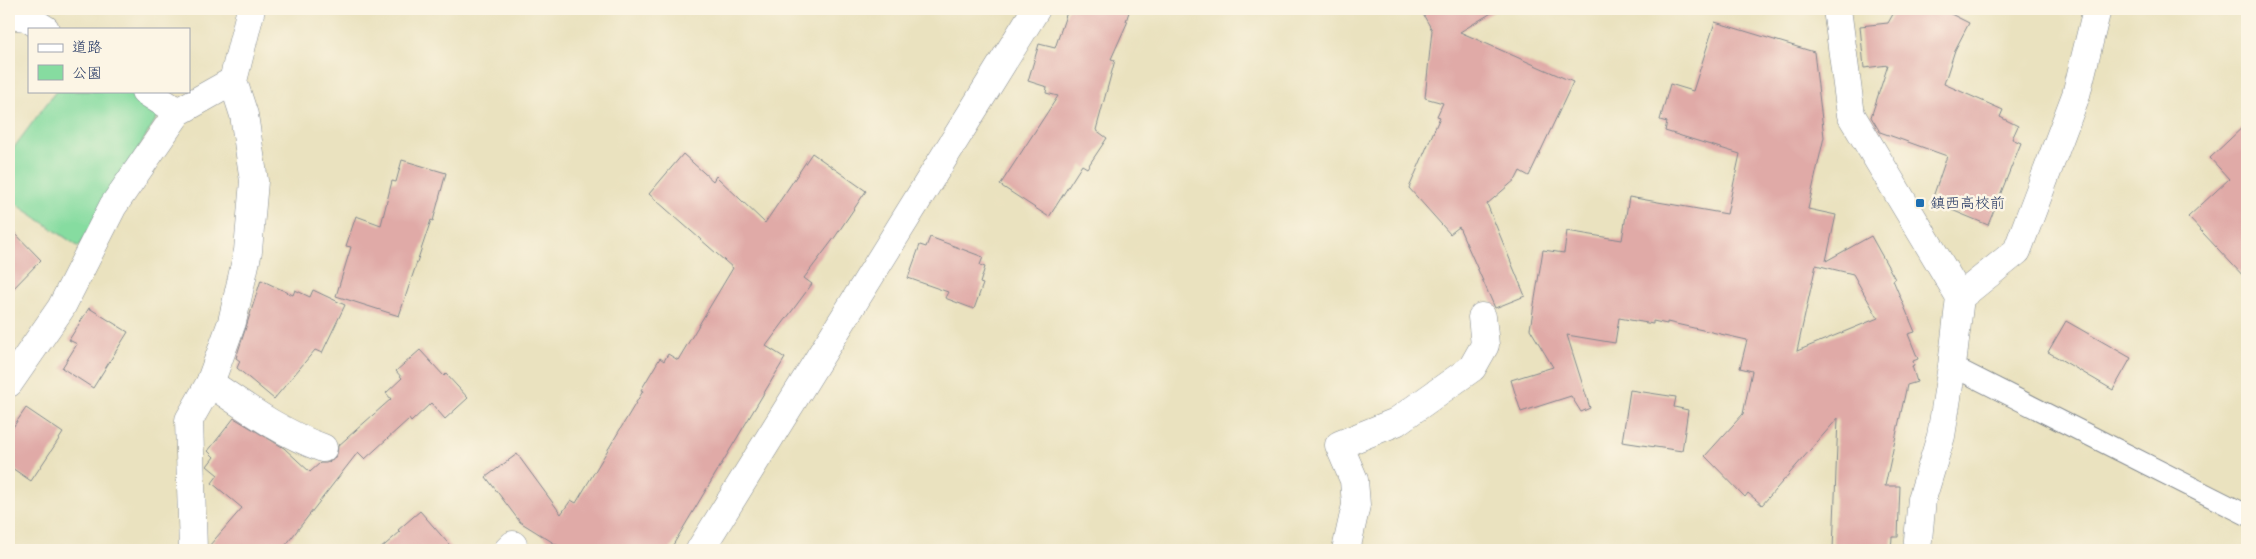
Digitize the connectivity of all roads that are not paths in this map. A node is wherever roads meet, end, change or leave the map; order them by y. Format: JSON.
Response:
{"nodes":[{"id":1,"x":251,"y":9,"type":"edge"},
{"id":2,"x":1036,"y":9,"type":"edge"},
{"id":3,"x":1837,"y":9,"type":"edge"},
{"id":4,"x":2098,"y":9,"type":"edge"},
{"id":5,"x":9,"y":15,"type":"edge"},
{"id":6,"x":43,"y":28,"type":"edge"},
{"id":7,"x":233,"y":81,"type":"junction"},
{"id":8,"x":147,"y":92,"type":"edge"},
{"id":9,"x":178,"y":112,"type":"junction"},
{"id":10,"x":1960,"y":297,"type":"junction"},
{"id":11,"x":1482,"y":317,"type":"dead end"},
{"id":12,"x":1952,"y":366,"type":"junction"},
{"id":13,"x":9,"y":383,"type":"edge"},
{"id":14,"x":210,"y":383,"type":"junction"},
{"id":15,"x":323,"y":448,"type":"dead end"},
{"id":16,"x":2247,"y":515,"type":"edge"},
{"id":17,"x":193,"y":550,"type":"edge"},
{"id":18,"x":700,"y":550,"type":"edge"},
{"id":19,"x":1346,"y":550,"type":"edge"},
{"id":20,"x":1917,"y":550,"type":"edge"}],
"edges":[{"from":1,"to":7,"type":"street"},
{"from":2,"to":18,"type":"street"},
{"from":3,"to":10,"type":"street"},
{"from":4,"to":10,"type":"street"},
{"from":5,"to":6,"type":"street"},
{"from":7,"to":9,"type":"street"},
{"from":7,"to":14,"type":"street"},
{"from":8,"to":9,"type":"street"},
{"from":9,"to":13,"type":"street"},
{"from":10,"to":12,"type":"street"},
{"from":11,"to":19,"type":"street"},
{"from":12,"to":16,"type":"lane"},
{"from":12,"to":20,"type":"street"},
{"from":14,"to":15,"type":"street"},
{"from":14,"to":17,"type":"street"}]}
